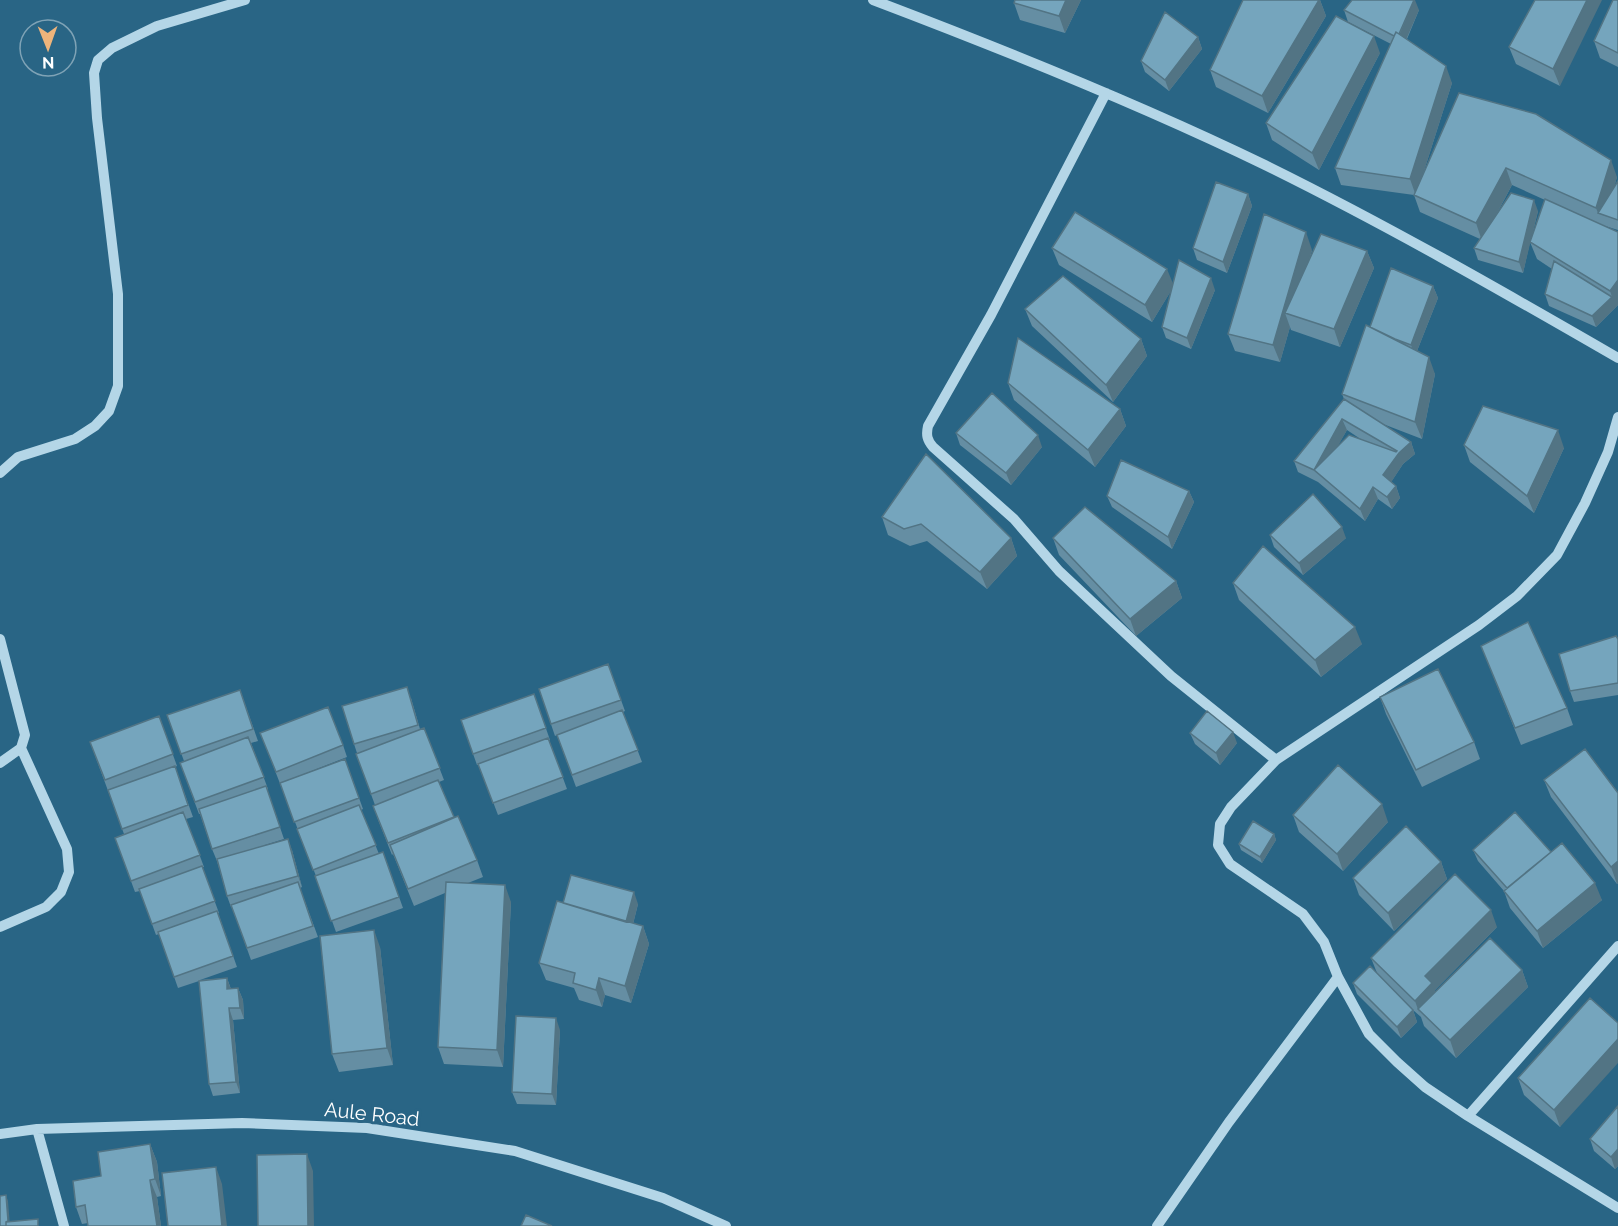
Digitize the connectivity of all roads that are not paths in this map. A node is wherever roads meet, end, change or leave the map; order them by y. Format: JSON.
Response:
{"nodes":[{"id":1,"x":245,"y":0,"type":"edge"},
{"id":2,"x":873,"y":0,"type":"edge"},
{"id":3,"x":1106,"y":93,"type":"junction"},
{"id":4,"x":1618,"y":358,"type":"edge"},
{"id":5,"x":1618,"y":417,"type":"edge"},
{"id":6,"x":0,"y":473,"type":"edge"},
{"id":7,"x":0,"y":639,"type":"edge"},
{"id":8,"x":21,"y":748,"type":"junction"},
{"id":9,"x":1276,"y":760,"type":"junction"},
{"id":10,"x":0,"y":763,"type":"edge"},
{"id":11,"x":0,"y":927,"type":"edge"},
{"id":12,"x":1618,"y":946,"type":"edge"},
{"id":13,"x":1338,"y":978,"type":"junction"},
{"id":14,"x":1468,"y":1116,"type":"junction"},
{"id":15,"x":37,"y":1129,"type":"junction"},
{"id":16,"x":0,"y":1134,"type":"edge"},
{"id":17,"x":1618,"y":1208,"type":"edge"},
{"id":18,"x":64,"y":1226,"type":"edge"},
{"id":19,"x":726,"y":1226,"type":"edge"},
{"id":20,"x":1157,"y":1226,"type":"edge"}],
"edges":[{"from":1,"to":6,"type":"street"},
{"from":2,"to":3,"type":"street"},
{"from":3,"to":4,"type":"street"},
{"from":3,"to":9,"type":"street"},
{"from":5,"to":9,"type":"street"},
{"from":7,"to":8,"type":"street"},
{"from":8,"to":10,"type":"street"},
{"from":8,"to":11,"type":"street"},
{"from":9,"to":13,"type":"street"},
{"from":12,"to":14,"type":"street"},
{"from":13,"to":14,"type":"street"},
{"from":13,"to":20,"type":"street"},
{"from":14,"to":17,"type":"street"},
{"from":15,"to":16,"type":"street","name":"Aule Road"},
{"from":15,"to":18,"type":"street"},
{"from":15,"to":19,"type":"street","name":"Aule Road"}]}
